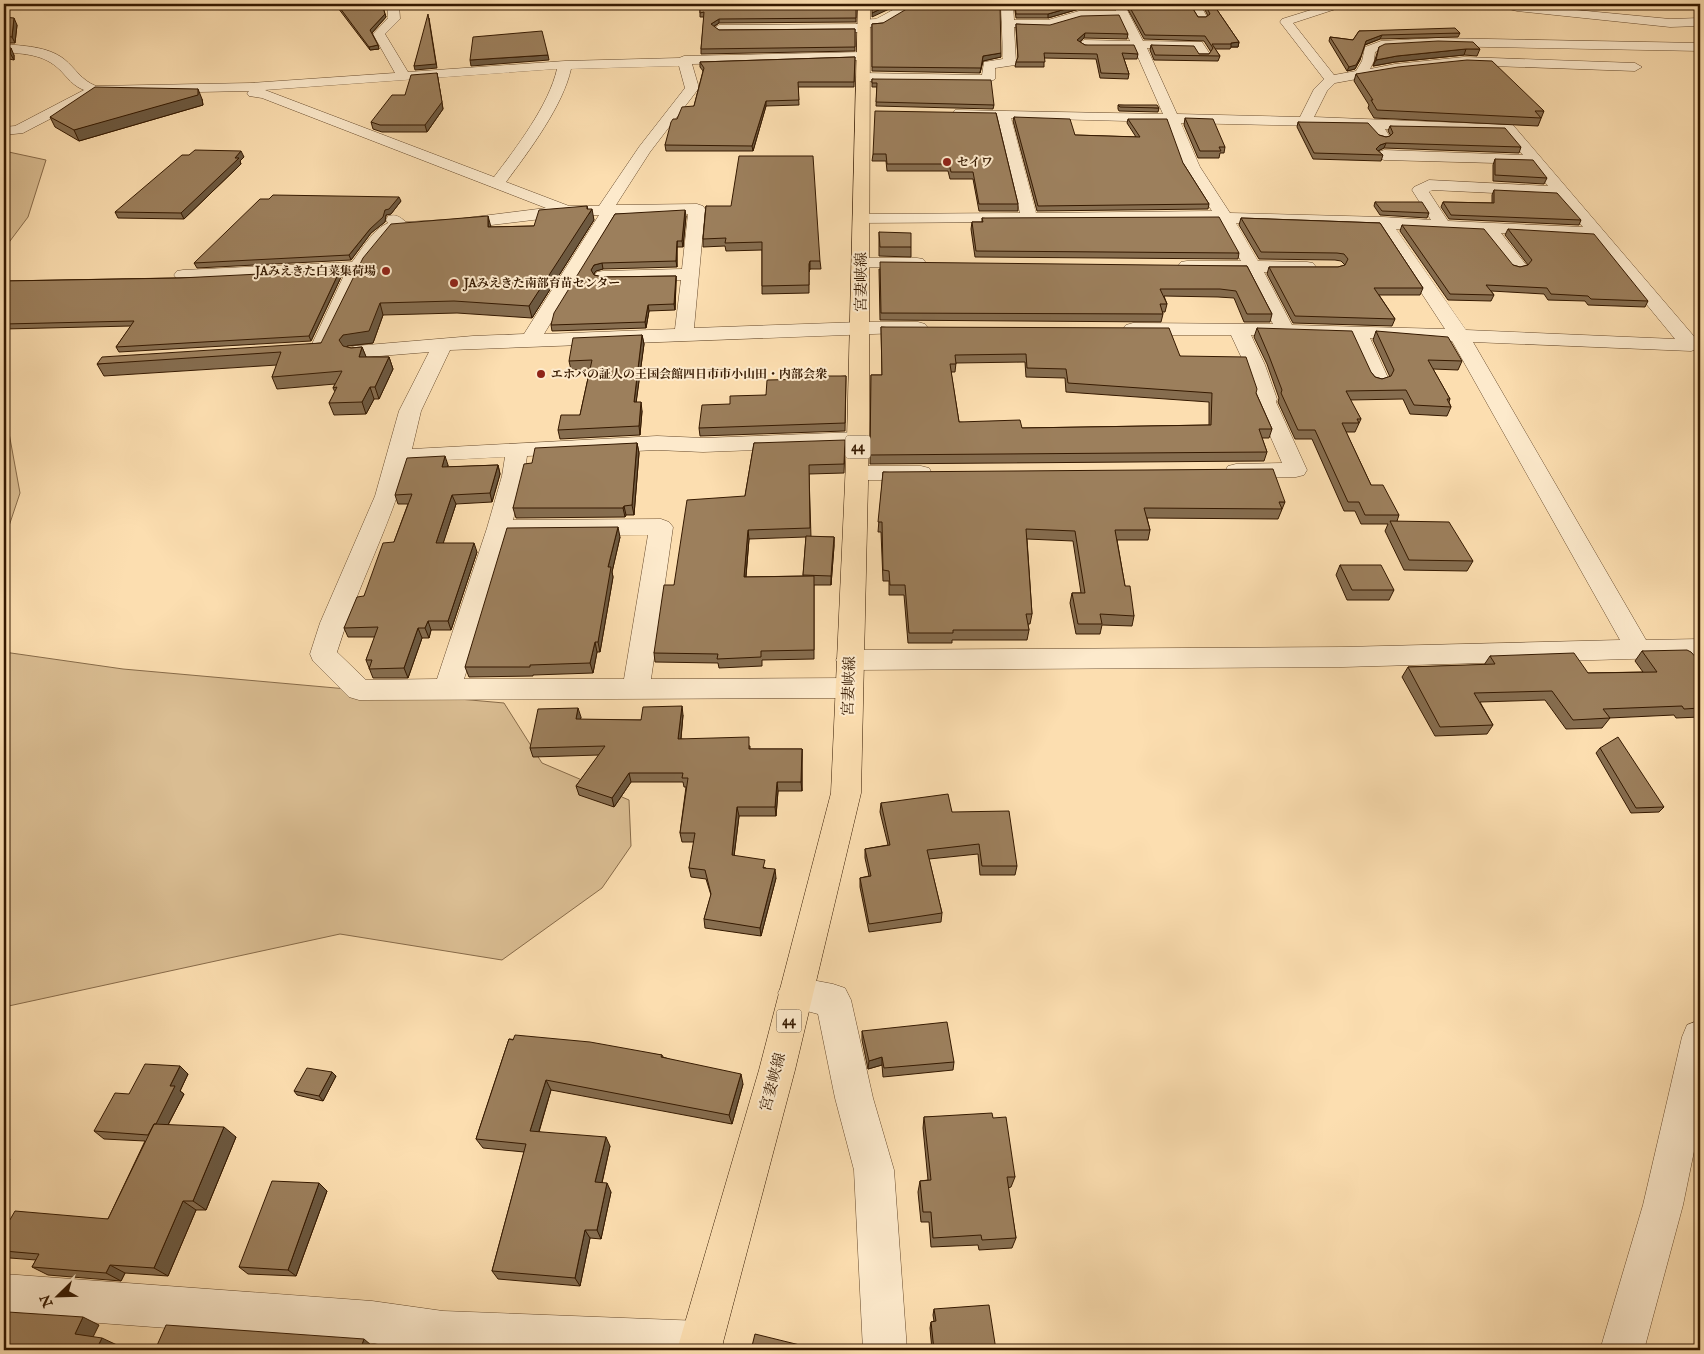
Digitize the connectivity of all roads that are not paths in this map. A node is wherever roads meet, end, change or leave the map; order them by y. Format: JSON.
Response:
{"nodes":[{"id":1,"x":393,"y":4,"type":"edge"},
{"id":2,"x":864,"y":4,"type":"edge"},
{"id":3,"x":912,"y":4,"type":"edge"},
{"id":4,"x":1007,"y":4,"type":"edge"},
{"id":5,"x":1194,"y":4,"type":"edge"},
{"id":6,"x":1341,"y":4,"type":"edge"},
{"id":7,"x":1502,"y":4,"type":"edge"},
{"id":8,"x":1120,"y":9,"type":"edge"},
{"id":9,"x":1201,"y":17,"type":"edge"},
{"id":10,"x":1700,"y":22,"type":"edge"},
{"id":11,"x":1008,"y":24,"type":"junction"},
{"id":12,"x":863,"y":25,"type":"junction"},
{"id":13,"x":719,"y":29,"type":"edge"},
{"id":14,"x":1084,"y":44,"type":"edge"},
{"id":15,"x":1138,"y":44,"type":"junction"},
{"id":16,"x":1700,"y":47,"type":"edge"},
{"id":17,"x":4,"y":48,"type":"edge"},
{"id":18,"x":1204,"y":54,"type":"edge"},
{"id":19,"x":862,"y":56,"type":"junction"},
{"id":20,"x":684,"y":62,"type":"junction"},
{"id":21,"x":565,"y":64,"type":"junction"},
{"id":22,"x":1635,"y":67,"type":"dead end"},
{"id":23,"x":1362,"y":74,"type":"junction"},
{"id":24,"x":404,"y":77,"type":"junction"},
{"id":25,"x":863,"y":77,"type":"junction"},
{"id":26,"x":1331,"y":80,"type":"junction"},
{"id":27,"x":210,"y":89,"type":"junction"},
{"id":28,"x":95,"y":90,"type":"junction"},
{"id":29,"x":862,"y":110,"type":"junction"},
{"id":30,"x":880,"y":111,"type":"edge"},
{"id":31,"x":945,"y":113,"type":"edge"},
{"id":32,"x":1003,"y":114,"type":"junction"},
{"id":33,"x":1171,"y":118,"type":"junction"},
{"id":34,"x":1305,"y":121,"type":"junction"},
{"id":35,"x":1371,"y":124,"type":"junction"},
{"id":36,"x":1456,"y":126,"type":"junction"},
{"id":37,"x":4,"y":131,"type":"edge"},
{"id":38,"x":1469,"y":139,"type":"edge"},
{"id":39,"x":1535,"y":160,"type":"junction"},
{"id":40,"x":497,"y":184,"type":"junction"},
{"id":41,"x":1561,"y":191,"type":"junction"},
{"id":42,"x":611,"y":210,"type":"junction"},
{"id":43,"x":566,"y":211,"type":"junction"},
{"id":44,"x":1029,"y":217,"type":"junction"},
{"id":45,"x":1225,"y":217,"type":"junction"},
{"id":46,"x":861,"y":219,"type":"junction"},
{"id":47,"x":1383,"y":222,"type":"junction"},
{"id":48,"x":1444,"y":226,"type":"junction"},
{"id":49,"x":1488,"y":228,"type":"junction"},
{"id":50,"x":1596,"y":232,"type":"junction"},
{"id":51,"x":861,"y":263,"type":"junction"},
{"id":52,"x":938,"y":263,"type":"edge"},
{"id":53,"x":1166,"y":266,"type":"edge"},
{"id":54,"x":1253,"y":266,"type":"junction"},
{"id":55,"x":1518,"y":266,"type":"edge"},
{"id":56,"x":357,"y":267,"type":"junction"},
{"id":57,"x":1325,"y":267,"type":"edge"},
{"id":58,"x":690,"y":274,"type":"junction"},
{"id":59,"x":183,"y":275,"type":"dead end"},
{"id":60,"x":603,"y":276,"type":"edge"},
{"id":61,"x":860,"y":328,"type":"junction"},
{"id":62,"x":937,"y":328,"type":"edge"},
{"id":63,"x":1115,"y":329,"type":"edge"},
{"id":64,"x":1240,"y":330,"type":"junction"},
{"id":65,"x":1286,"y":331,"type":"junction"},
{"id":66,"x":1358,"y":333,"type":"junction"},
{"id":67,"x":684,"y":334,"type":"junction"},
{"id":68,"x":1459,"y":336,"type":"junction"},
{"id":69,"x":530,"y":340,"type":"junction"},
{"id":70,"x":442,"y":346,"type":"junction"},
{"id":71,"x":290,"y":351,"type":"edge"},
{"id":72,"x":355,"y":352,"type":"edge"},
{"id":73,"x":1379,"y":380,"type":"edge"},
{"id":74,"x":858,"y":438,"type":"junction"},
{"id":75,"x":518,"y":450,"type":"junction"},
{"id":76,"x":399,"y":456,"type":"junction"},
{"id":77,"x":1216,"y":472,"type":"edge"},
{"id":78,"x":857,"y":473,"type":"junction"},
{"id":79,"x":940,"y":474,"type":"edge"},
{"id":80,"x":499,"y":528,"type":"junction"},
{"id":81,"x":1700,"y":648,"type":"edge"},
{"id":82,"x":1638,"y":649,"type":"junction"},
{"id":83,"x":849,"y":674,"type":"junction"},
{"id":84,"x":636,"y":689,"type":"junction"},
{"id":85,"x":447,"y":690,"type":"junction"},
{"id":86,"x":796,"y":993,"type":"junction"},
{"id":87,"x":1700,"y":1037,"type":"edge"},
{"id":88,"x":4,"y":1294,"type":"edge"},
{"id":89,"x":700,"y":1346,"type":"edge"},
{"id":90,"x":885,"y":1350,"type":"edge"},
{"id":91,"x":1622,"y":1350,"type":"edge"}],
"edges":[{"from":1,"to":24,"type":"street"},
{"from":2,"to":12,"type":"main road","name":"宮妻峡線","number":"44"},
{"from":3,"to":12,"type":"street"},
{"from":4,"to":11,"type":"street"},
{"from":5,"to":9,"type":"street"},
{"from":6,"to":26,"type":"street"},
{"from":7,"to":10,"type":"street"},
{"from":8,"to":11,"type":"street"},
{"from":8,"to":15,"type":"street"},
{"from":11,"to":25,"type":"street"},
{"from":12,"to":13,"type":"street"},
{"from":12,"to":19,"type":"main road","name":"宮妻峡線","number":"44"},
{"from":14,"to":15,"type":"street"},
{"from":15,"to":18,"type":"street"},
{"from":15,"to":33,"type":"street"},
{"from":16,"to":23,"type":"street"},
{"from":17,"to":28,"type":"street"},
{"from":19,"to":20,"type":"street"},
{"from":19,"to":25,"type":"main road","name":"宮妻峡線","number":"44"},
{"from":20,"to":21,"type":"street"},
{"from":20,"to":42,"type":"street"},
{"from":21,"to":24,"type":"street"},
{"from":21,"to":40,"type":"street"},
{"from":22,"to":23,"type":"street"},
{"from":23,"to":26,"type":"street"},
{"from":24,"to":27,"type":"street"},
{"from":25,"to":29,"type":"main road","name":"宮妻峡線","number":"44"},
{"from":26,"to":34,"type":"street"},
{"from":27,"to":28,"type":"street"},
{"from":27,"to":40,"type":"street"},
{"from":28,"to":37,"type":"street"},
{"from":29,"to":30,"type":"street"},
{"from":29,"to":46,"type":"main road","name":"宮妻峡線","number":"44"},
{"from":31,"to":32,"type":"street"},
{"from":32,"to":33,"type":"street"},
{"from":32,"to":44,"type":"street"},
{"from":33,"to":34,"type":"street"},
{"from":33,"to":45,"type":"street"},
{"from":34,"to":35,"type":"street"},
{"from":35,"to":36,"type":"street"},
{"from":35,"to":39,"type":"street"},
{"from":36,"to":38,"type":"street"},
{"from":36,"to":39,"type":"street"},
{"from":39,"to":41,"type":"street"},
{"from":40,"to":43,"type":"street"},
{"from":41,"to":48,"type":"street"},
{"from":41,"to":50,"type":"street"},
{"from":42,"to":43,"type":"street"},
{"from":42,"to":58,"type":"street"},
{"from":42,"to":69,"type":"street"},
{"from":43,"to":56,"type":"street"},
{"from":44,"to":45,"type":"street"},
{"from":44,"to":46,"type":"street"},
{"from":45,"to":47,"type":"street"},
{"from":45,"to":54,"type":"street"},
{"from":46,"to":51,"type":"main road","name":"宮妻峡線","number":"44"},
{"from":47,"to":48,"type":"street"},
{"from":47,"to":68,"type":"street"},
{"from":48,"to":49,"type":"street"},
{"from":49,"to":50,"type":"street"},
{"from":49,"to":55,"type":"street"},
{"from":50,"to":68,"type":"street"},
{"from":51,"to":52,"type":"street"},
{"from":51,"to":61,"type":"main road","name":"宮妻峡線","number":"44"},
{"from":53,"to":54,"type":"street"},
{"from":54,"to":57,"type":"street"},
{"from":54,"to":65,"type":"street"},
{"from":56,"to":59,"type":"street"},
{"from":56,"to":71,"type":"street"},
{"from":58,"to":60,"type":"street"},
{"from":58,"to":67,"type":"street"},
{"from":61,"to":62,"type":"street"},
{"from":61,"to":67,"type":"street"},
{"from":61,"to":74,"type":"main road","name":"宮妻峡線","number":"44"},
{"from":63,"to":64,"type":"street"},
{"from":64,"to":65,"type":"street"},
{"from":64,"to":77,"type":"street"},
{"from":65,"to":66,"type":"street"},
{"from":66,"to":68,"type":"street"},
{"from":66,"to":73,"type":"street"},
{"from":67,"to":69,"type":"street"},
{"from":68,"to":82,"type":"street"},
{"from":69,"to":70,"type":"street"},
{"from":70,"to":72,"type":"street"},
{"from":70,"to":76,"type":"street"},
{"from":74,"to":75,"type":"street"},
{"from":74,"to":78,"type":"main road","name":"宮妻峡線","number":"44"},
{"from":75,"to":76,"type":"street"},
{"from":75,"to":80,"type":"street"},
{"from":76,"to":85,"type":"street"},
{"from":78,"to":79,"type":"street"},
{"from":78,"to":83,"type":"main road","name":"宮妻峡線","number":"44"},
{"from":80,"to":84,"type":"street"},
{"from":80,"to":85,"type":"street"},
{"from":81,"to":82,"type":"street"},
{"from":82,"to":83,"type":"street"},
{"from":83,"to":84,"type":"street"},
{"from":83,"to":86,"type":"main road","name":"宮妻峡線","number":"44"},
{"from":84,"to":85,"type":"street"},
{"from":86,"to":89,"type":"main road","name":"宮妻峡線","number":"44"},
{"from":86,"to":90,"type":"street"},
{"from":87,"to":91,"type":"street"},
{"from":88,"to":89,"type":"street"}]}
